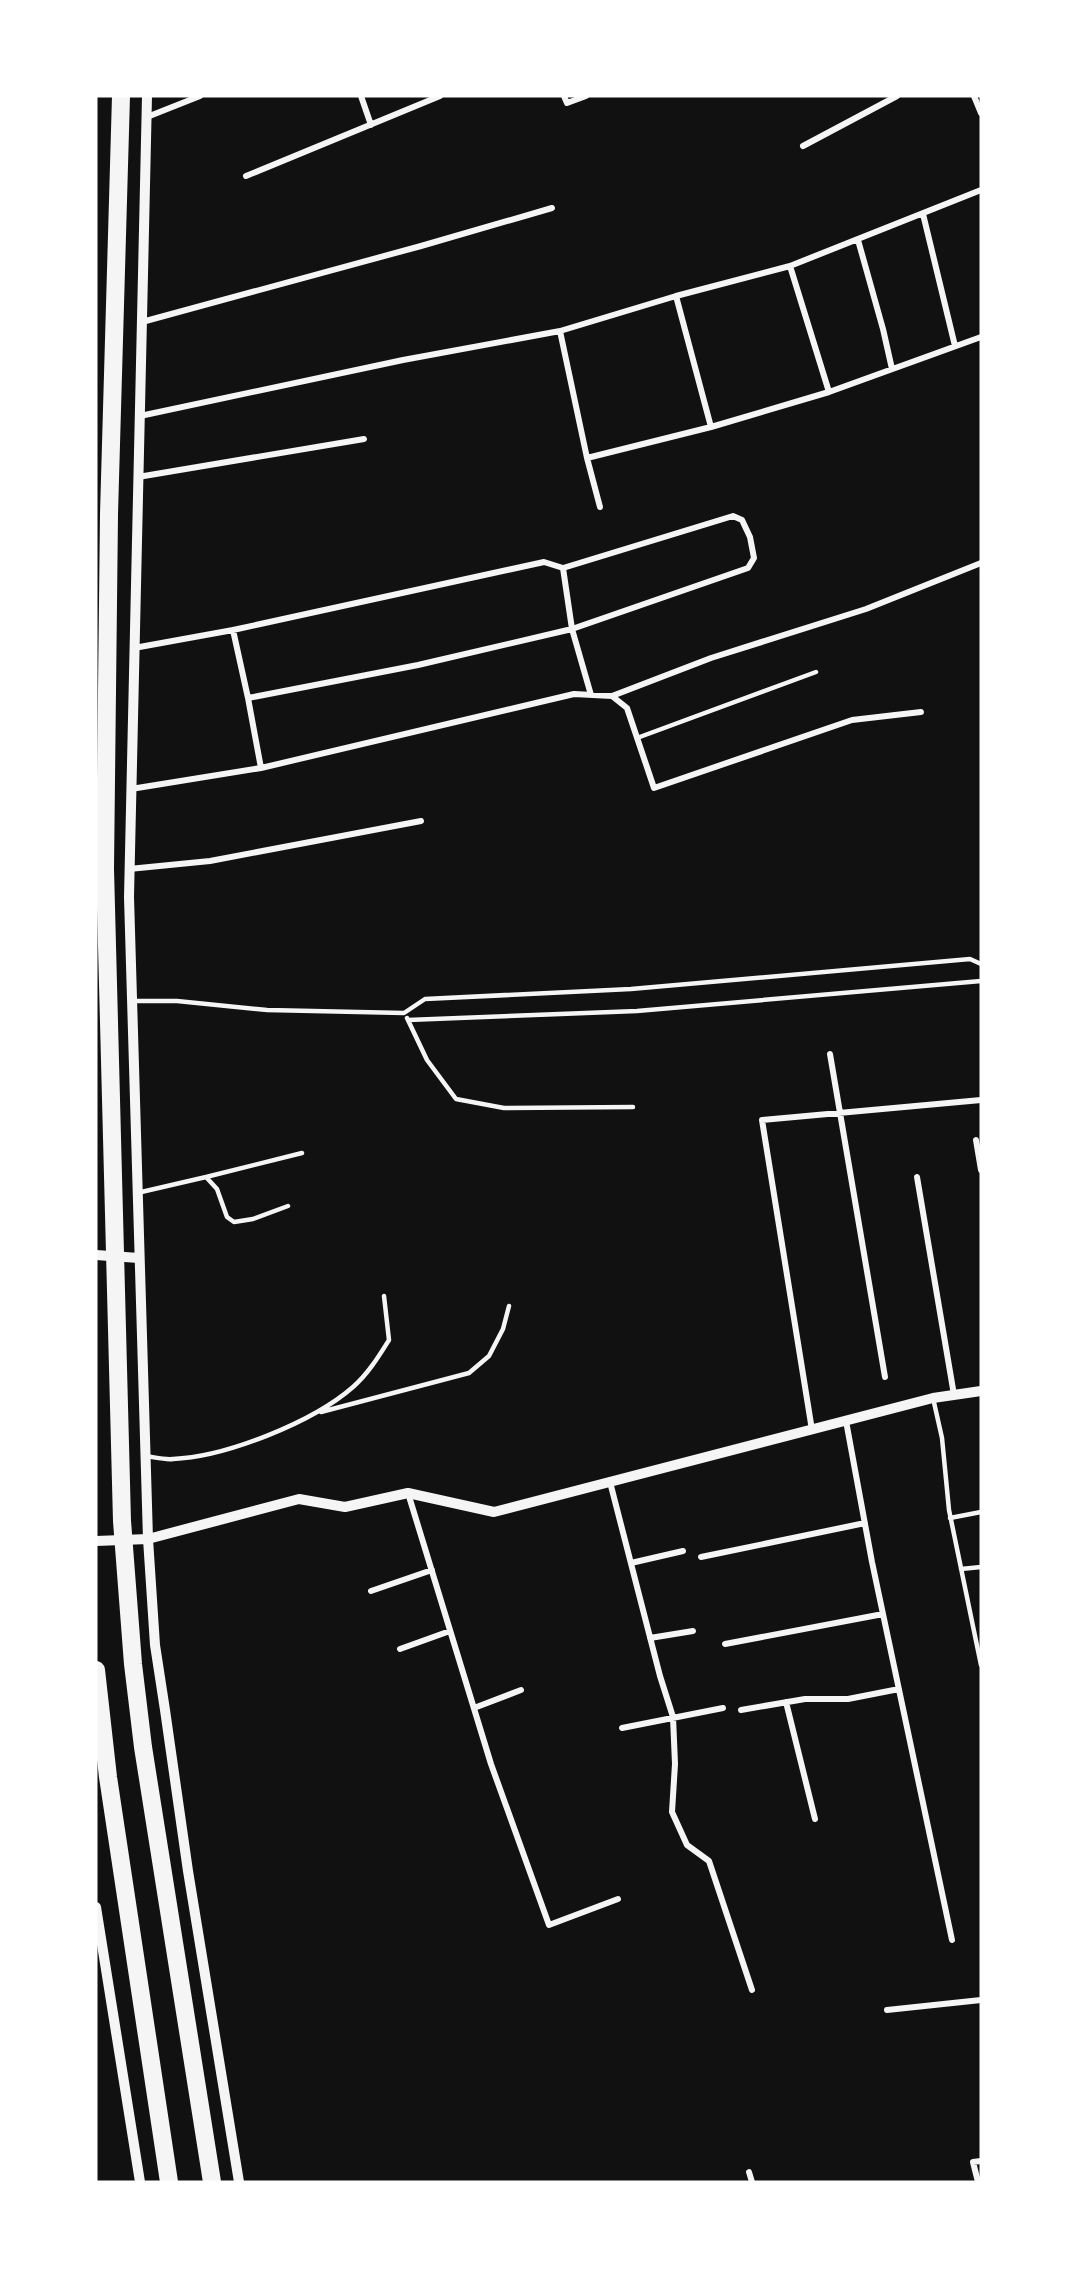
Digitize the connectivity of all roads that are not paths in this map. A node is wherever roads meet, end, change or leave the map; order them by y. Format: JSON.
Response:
{"nodes":[{"id":1,"x":121,"y":96,"type":"edge"},
{"id":2,"x":147,"y":96,"type":"edge"},
{"id":3,"x":200,"y":96,"type":"edge"},
{"id":4,"x":361,"y":96,"type":"edge"},
{"id":5,"x":440,"y":96,"type":"edge"},
{"id":6,"x":564,"y":96,"type":"edge"},
{"id":7,"x":586,"y":96,"type":"edge"},
{"id":8,"x":897,"y":96,"type":"edge"},
{"id":9,"x":974,"y":96,"type":"edge"},
{"id":10,"x":981,"y":113,"type":"edge"},
{"id":11,"x":147,"y":117,"type":"junction"},
{"id":12,"x":371,"y":124,"type":"junction"},
{"id":13,"x":803,"y":146,"type":"dead end"},
{"id":14,"x":246,"y":176,"type":"dead end"},
{"id":15,"x":981,"y":190,"type":"edge"},
{"id":16,"x":552,"y":208,"type":"dead end"},
{"id":17,"x":923,"y":214,"type":"junction"},
{"id":18,"x":858,"y":240,"type":"junction"},
{"id":19,"x":790,"y":266,"type":"junction"},
{"id":20,"x":676,"y":296,"type":"junction"},
{"id":21,"x":142,"y":322,"type":"junction"},
{"id":22,"x":560,"y":331,"type":"junction"},
{"id":23,"x":981,"y":337,"type":"edge"},
{"id":24,"x":955,"y":346,"type":"junction"},
{"id":25,"x":892,"y":369,"type":"junction"},
{"id":26,"x":829,"y":392,"type":"junction"},
{"id":27,"x":139,"y":416,"type":"junction"},
{"id":28,"x":711,"y":427,"type":"junction"},
{"id":29,"x":364,"y":439,"type":"dead end"},
{"id":30,"x":587,"y":458,"type":"junction"},
{"id":31,"x":138,"y":477,"type":"junction"},
{"id":32,"x":600,"y":507,"type":"dead end"},
{"id":33,"x":981,"y":562,"type":"edge"},
{"id":34,"x":563,"y":568,"type":"junction"},
{"id":35,"x":572,"y":629,"type":"junction"},
{"id":36,"x":233,"y":630,"type":"junction"},
{"id":37,"x":134,"y":648,"type":"junction"},
{"id":38,"x":816,"y":672,"type":"dead end"},
{"id":39,"x":591,"y":695,"type":"junction"},
{"id":40,"x":612,"y":696,"type":"junction"},
{"id":41,"x":249,"y":698,"type":"junction"},
{"id":42,"x":921,"y":712,"type":"dead end"},
{"id":43,"x":637,"y":738,"type":"junction"},
{"id":44,"x":261,"y":768,"type":"junction"},
{"id":45,"x":131,"y":789,"type":"junction"},
{"id":46,"x":421,"y":821,"type":"dead end"},
{"id":47,"x":129,"y":869,"type":"junction"},
{"id":48,"x":981,"y":964,"type":"edge"},
{"id":49,"x":981,"y":981,"type":"edge"},
{"id":50,"x":132,"y":1001,"type":"junction"},
{"id":51,"x":404,"y":1013,"type":"junction"},
{"id":52,"x":408,"y":1020,"type":"junction"},
{"id":53,"x":830,"y":1054,"type":"dead end"},
{"id":54,"x":981,"y":1100,"type":"edge"},
{"id":55,"x":633,"y":1107,"type":"dead end"},
{"id":56,"x":839,"y":1114,"type":"junction"},
{"id":57,"x":976,"y":1140,"type":"dead end"},
{"id":58,"x":302,"y":1153,"type":"dead end"},
{"id":59,"x":981,"y":1170,"type":"edge"},
{"id":60,"x":206,"y":1177,"type":"junction"},
{"id":61,"x":917,"y":1177,"type":"dead end"},
{"id":62,"x":137,"y":1193,"type":"junction"},
{"id":63,"x":288,"y":1206,"type":"dead end"},
{"id":64,"x":96,"y":1255,"type":"edge"},
{"id":65,"x":139,"y":1258,"type":"junction"},
{"id":66,"x":384,"y":1296,"type":"dead end"},
{"id":67,"x":509,"y":1306,"type":"dead end"},
{"id":68,"x":885,"y":1377,"type":"dead end"},
{"id":69,"x":981,"y":1391,"type":"edge"},
{"id":70,"x":954,"y":1395,"type":"junction"},
{"id":71,"x":933,"y":1398,"type":"junction"},
{"id":72,"x":319,"y":1413,"type":"junction"},
{"id":73,"x":846,"y":1421,"type":"junction"},
{"id":74,"x":812,"y":1430,"type":"junction"},
{"id":75,"x":146,"y":1456,"type":"junction"},
{"id":76,"x":610,"y":1482,"type":"junction"},
{"id":77,"x":408,"y":1493,"type":"junction"},
{"id":78,"x":981,"y":1512,"type":"edge"},
{"id":79,"x":950,"y":1518,"type":"junction"},
{"id":80,"x":865,"y":1523,"type":"junction"},
{"id":81,"x":148,"y":1539,"type":"junction"},
{"id":82,"x":96,"y":1541,"type":"edge"},
{"id":83,"x":683,"y":1551,"type":"dead end"},
{"id":84,"x":701,"y":1557,"type":"dead end"},
{"id":85,"x":631,"y":1563,"type":"junction"},
{"id":86,"x":981,"y":1567,"type":"edge"},
{"id":87,"x":961,"y":1569,"type":"junction"},
{"id":88,"x":432,"y":1570,"type":"junction"},
{"id":89,"x":371,"y":1591,"type":"dead end"},
{"id":90,"x":883,"y":1614,"type":"junction"},
{"id":91,"x":450,"y":1631,"type":"junction"},
{"id":92,"x":693,"y":1631,"type":"dead end"},
{"id":93,"x":650,"y":1638,"type":"junction"},
{"id":94,"x":725,"y":1644,"type":"dead end"},
{"id":95,"x":400,"y":1649,"type":"dead end"},
{"id":96,"x":981,"y":1665,"type":"edge"},
{"id":97,"x":96,"y":1670,"type":"edge"},
{"id":98,"x":899,"y":1689,"type":"junction"},
{"id":99,"x":521,"y":1690,"type":"dead end"},
{"id":100,"x":786,"y":1702,"type":"junction"},
{"id":101,"x":474,"y":1708,"type":"junction"},
{"id":102,"x":723,"y":1708,"type":"dead end"},
{"id":103,"x":741,"y":1710,"type":"dead end"},
{"id":104,"x":673,"y":1717,"type":"junction"},
{"id":105,"x":622,"y":1728,"type":"dead end"},
{"id":106,"x":815,"y":1819,"type":"dead end"},
{"id":107,"x":618,"y":1899,"type":"dead end"},
{"id":108,"x":96,"y":1907,"type":"edge"},
{"id":109,"x":952,"y":1940,"type":"dead end"},
{"id":110,"x":99,"y":1942,"type":"edge"},
{"id":111,"x":752,"y":1990,"type":"dead end"},
{"id":112,"x":981,"y":2000,"type":"edge"},
{"id":113,"x":887,"y":2010,"type":"dead end"},
{"id":114,"x":981,"y":2161,"type":"edge"},
{"id":115,"x":749,"y":2172,"type":"dead end"},
{"id":116,"x":140,"y":2182,"type":"edge"},
{"id":117,"x":169,"y":2182,"type":"edge"},
{"id":118,"x":212,"y":2182,"type":"edge"},
{"id":119,"x":239,"y":2182,"type":"edge"},
{"id":120,"x":752,"y":2182,"type":"edge"},
{"id":121,"x":978,"y":2182,"type":"edge"}],
"edges":[{"from":1,"to":118,"type":"highway"},
{"from":2,"to":11,"type":"street"},
{"from":3,"to":11,"type":"street"},
{"from":4,"to":12,"type":"street"},
{"from":5,"to":12,"type":"street"},
{"from":6,"to":7,"type":"street"},
{"from":8,"to":13,"type":"street"},
{"from":9,"to":10,"type":"street"},
{"from":11,"to":21,"type":"street"},
{"from":12,"to":14,"type":"street"},
{"from":15,"to":17,"type":"street"},
{"from":16,"to":21,"type":"street"},
{"from":17,"to":18,"type":"street"},
{"from":17,"to":24,"type":"street"},
{"from":18,"to":19,"type":"street"},
{"from":18,"to":25,"type":"street"},
{"from":19,"to":20,"type":"street"},
{"from":19,"to":26,"type":"street"},
{"from":20,"to":22,"type":"street"},
{"from":20,"to":28,"type":"street"},
{"from":21,"to":27,"type":"street"},
{"from":22,"to":27,"type":"street"},
{"from":22,"to":30,"type":"street"},
{"from":23,"to":24,"type":"street"},
{"from":24,"to":25,"type":"street"},
{"from":25,"to":26,"type":"street"},
{"from":26,"to":28,"type":"street"},
{"from":27,"to":31,"type":"street"},
{"from":28,"to":30,"type":"street"},
{"from":29,"to":31,"type":"street"},
{"from":30,"to":32,"type":"street"},
{"from":31,"to":37,"type":"street"},
{"from":33,"to":40,"type":"street"},
{"from":34,"to":35,"type":"street"},
{"from":34,"to":35,"type":"street"},
{"from":34,"to":36,"type":"street"},
{"from":35,"to":39,"type":"street"},
{"from":35,"to":41,"type":"street"},
{"from":36,"to":37,"type":"street"},
{"from":36,"to":41,"type":"street"},
{"from":37,"to":45,"type":"street"},
{"from":38,"to":43,"type":"lane"},
{"from":39,"to":40,"type":"street"},
{"from":39,"to":44,"type":"street"},
{"from":40,"to":43,"type":"street"},
{"from":41,"to":44,"type":"street"},
{"from":42,"to":43,"type":"street"},
{"from":44,"to":45,"type":"street"},
{"from":45,"to":47,"type":"street"},
{"from":46,"to":47,"type":"street"},
{"from":47,"to":50,"type":"street"},
{"from":48,"to":51,"type":"lane"},
{"from":49,"to":52,"type":"lane"},
{"from":50,"to":51,"type":"lane"},
{"from":50,"to":62,"type":"street"},
{"from":51,"to":52,"type":"lane"},
{"from":52,"to":55,"type":"lane"},
{"from":53,"to":56,"type":"street"},
{"from":54,"to":56,"type":"street"},
{"from":56,"to":68,"type":"street"},
{"from":56,"to":74,"type":"street"},
{"from":57,"to":59,"type":"street"},
{"from":58,"to":60,"type":"lane"},
{"from":60,"to":62,"type":"lane"},
{"from":60,"to":63,"type":"lane"},
{"from":61,"to":70,"type":"street"},
{"from":62,"to":65,"type":"street"},
{"from":64,"to":65,"type":"street"},
{"from":65,"to":75,"type":"street"},
{"from":66,"to":72,"type":"lane"},
{"from":67,"to":72,"type":"lane"},
{"from":69,"to":70,"type":"street"},
{"from":70,"to":71,"type":"street"},
{"from":71,"to":73,"type":"street"},
{"from":71,"to":79,"type":"lane"},
{"from":72,"to":75,"type":"lane"},
{"from":73,"to":74,"type":"street"},
{"from":73,"to":80,"type":"street"},
{"from":74,"to":76,"type":"street"},
{"from":75,"to":81,"type":"street"},
{"from":76,"to":77,"type":"street"},
{"from":76,"to":85,"type":"street"},
{"from":77,"to":81,"type":"street"},
{"from":77,"to":88,"type":"street"},
{"from":78,"to":79,"type":"lane"},
{"from":79,"to":87,"type":"lane"},
{"from":80,"to":84,"type":"street"},
{"from":80,"to":90,"type":"street"},
{"from":81,"to":82,"type":"street"},
{"from":81,"to":119,"type":"street"},
{"from":83,"to":85,"type":"street"},
{"from":85,"to":93,"type":"street"},
{"from":86,"to":87,"type":"lane"},
{"from":87,"to":96,"type":"lane"},
{"from":88,"to":89,"type":"street"},
{"from":88,"to":91,"type":"street"},
{"from":90,"to":94,"type":"street"},
{"from":90,"to":98,"type":"street"},
{"from":91,"to":95,"type":"street"},
{"from":91,"to":101,"type":"street"},
{"from":92,"to":93,"type":"street"},
{"from":93,"to":104,"type":"street"},
{"from":97,"to":117,"type":"highway"},
{"from":98,"to":100,"type":"street"},
{"from":98,"to":109,"type":"street"},
{"from":99,"to":101,"type":"street"},
{"from":100,"to":103,"type":"street"},
{"from":100,"to":106,"type":"street"},
{"from":101,"to":107,"type":"street"},
{"from":102,"to":104,"type":"street"},
{"from":104,"to":105,"type":"street"},
{"from":104,"to":111,"type":"street"},
{"from":108,"to":110,"type":"street"},
{"from":110,"to":116,"type":"street"},
{"from":112,"to":113,"type":"street"},
{"from":114,"to":121,"type":"street"},
{"from":115,"to":120,"type":"street"}]}
